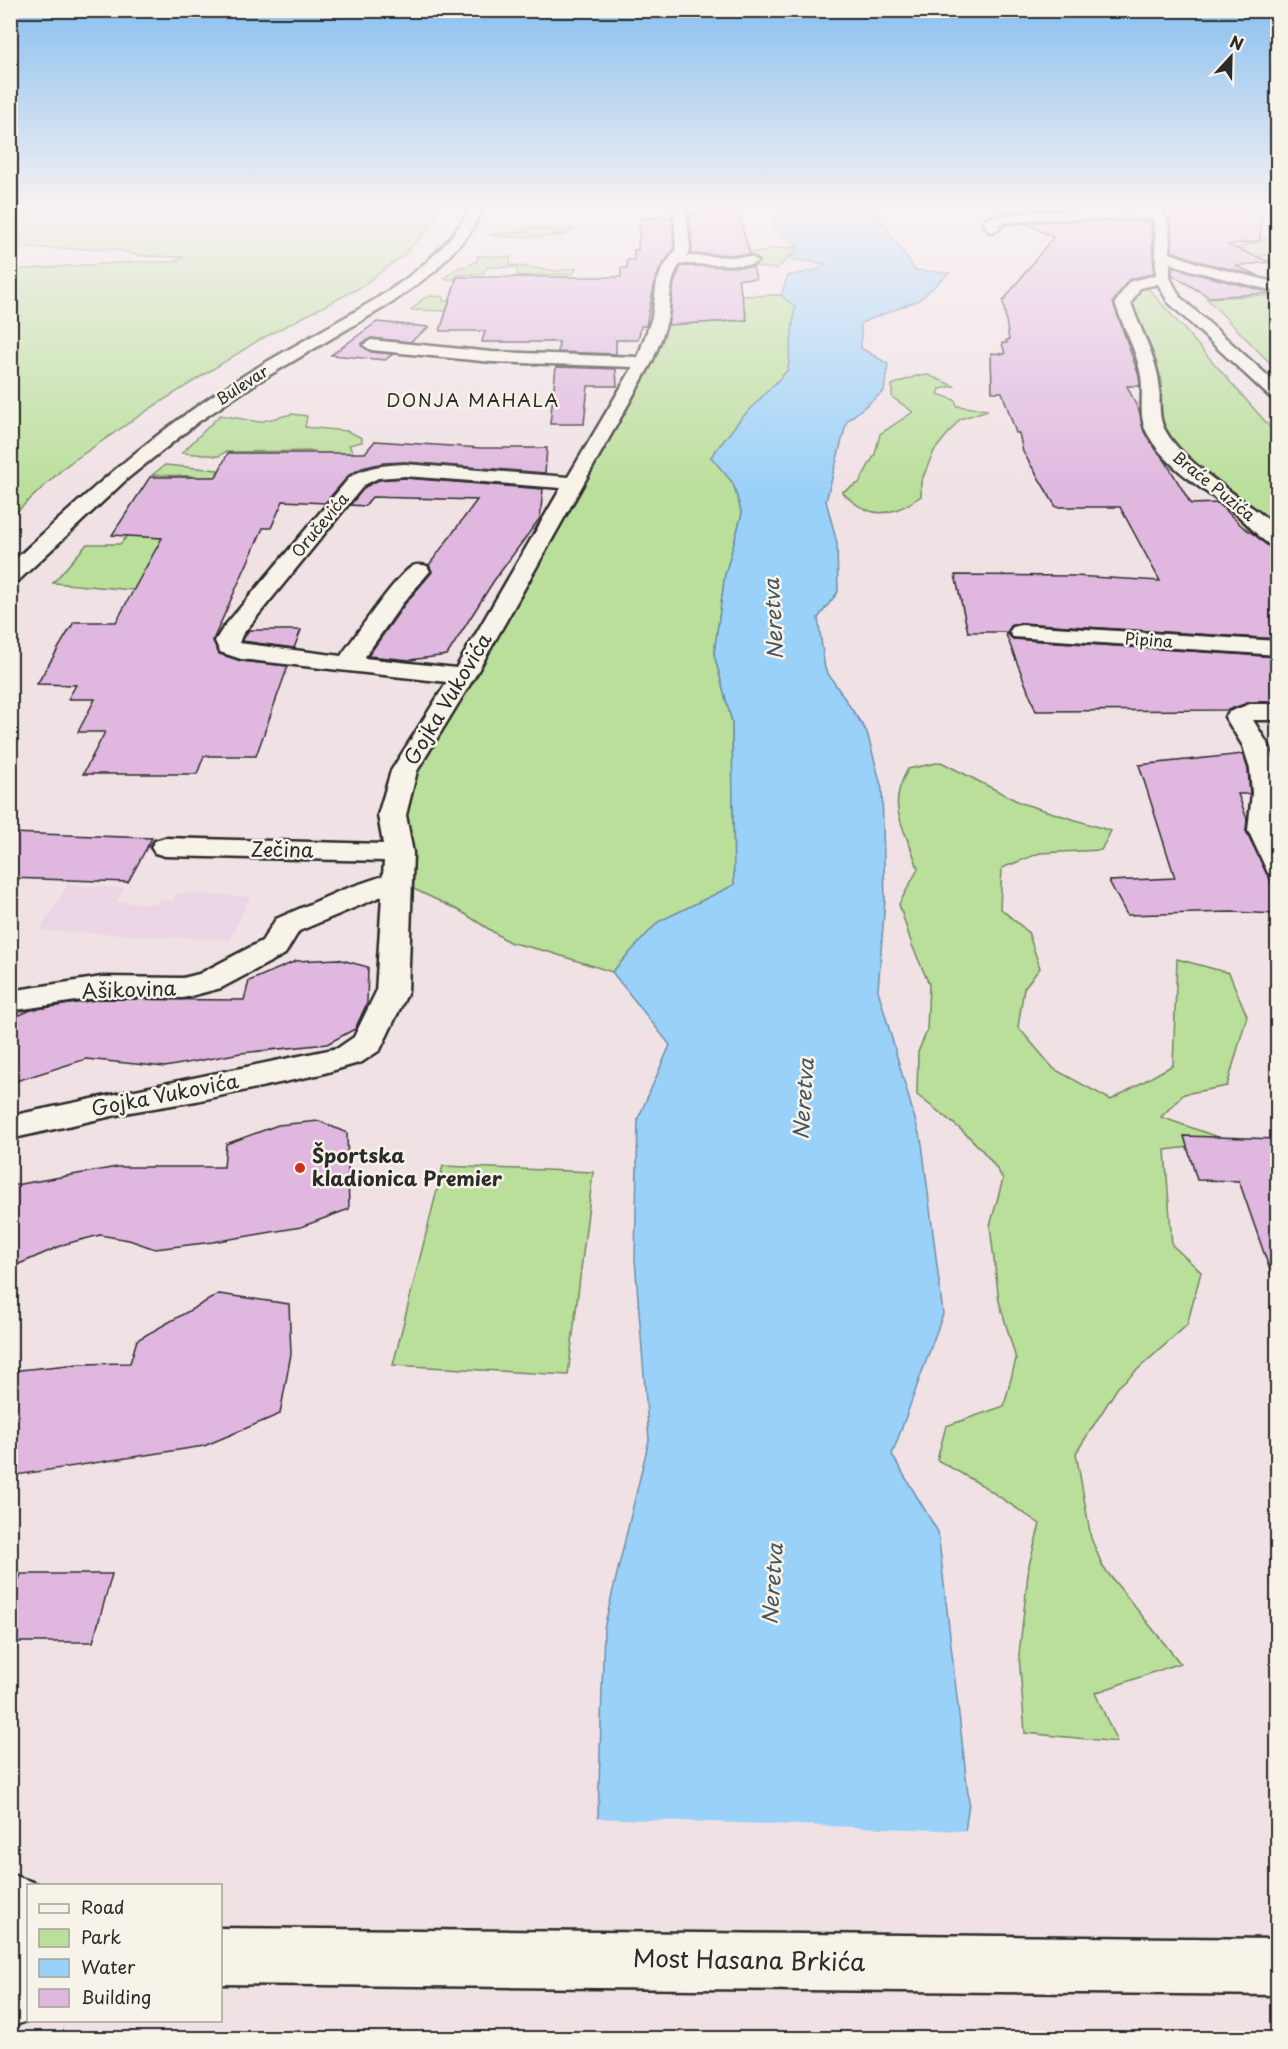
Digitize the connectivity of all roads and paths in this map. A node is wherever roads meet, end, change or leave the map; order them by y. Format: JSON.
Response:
{"nodes":[{"id":1,"x":356,"y":303,"type":"edge"},
{"id":2,"x":382,"y":303,"type":"edge"},
{"id":3,"x":662,"y":303,"type":"edge"},
{"id":4,"x":1123,"y":303,"type":"edge"},
{"id":5,"x":1178,"y":303,"type":"edge"},
{"id":6,"x":371,"y":345,"type":"dead end"},
{"id":7,"x":644,"y":362,"type":"junction"},
{"id":8,"x":1278,"y":395,"type":"edge"},
{"id":9,"x":120,"y":453,"type":"dead end"},
{"id":10,"x":573,"y":483,"type":"junction"},
{"id":11,"x":1278,"y":543,"type":"edge"},
{"id":12,"x":419,"y":571,"type":"dead end"},
{"id":13,"x":10,"y":576,"type":"edge"},
{"id":14,"x":1021,"y":632,"type":"dead end"},
{"id":15,"x":1278,"y":648,"type":"edge"},
{"id":16,"x":348,"y":663,"type":"junction"},
{"id":17,"x":463,"y":676,"type":"junction"},
{"id":18,"x":1278,"y":712,"type":"edge"},
{"id":19,"x":165,"y":847,"type":"dead end"},
{"id":20,"x":398,"y":867,"type":"junction"},
{"id":21,"x":1278,"y":867,"type":"edge"},
{"id":22,"x":10,"y":1001,"type":"edge"},
{"id":23,"x":10,"y":1128,"type":"edge"},
{"id":24,"x":10,"y":1901,"type":"edge"},
{"id":25,"x":27,"y":1906,"type":"edge"},
{"id":26,"x":10,"y":1955,"type":"edge"},
{"id":27,"x":27,"y":1955,"type":"edge"},
{"id":28,"x":222,"y":1956,"type":"edge"},
{"id":29,"x":1278,"y":1967,"type":"edge"},
{"id":30,"x":27,"y":1993,"type":"edge"},
{"id":31,"x":10,"y":1999,"type":"edge"}],
"edges":[{"from":1,"to":9,"type":"street"},
{"from":2,"to":13,"type":"street","name":"Bulevar"},
{"from":3,"to":7,"type":"street","name":"Gojka Vukovića"},
{"from":4,"to":11,"type":"street","name":"Braće Puzića"},
{"from":5,"to":8,"type":"street"},
{"from":6,"to":7,"type":"street"},
{"from":7,"to":10,"type":"street","name":"Gojka Vukovića"},
{"from":10,"to":16,"type":"street","name":"Oručevića"},
{"from":10,"to":17,"type":"street","name":"Gojka Vukovića"},
{"from":12,"to":16,"type":"street"},
{"from":14,"to":15,"type":"street","name":"Pipina"},
{"from":16,"to":17,"type":"street","name":"Oručevića"},
{"from":17,"to":20,"type":"street","name":"Gojka Vukovića"},
{"from":18,"to":21,"type":"street"},
{"from":19,"to":20,"type":"street","name":"Zečina"},
{"from":20,"to":22,"type":"street","name":"Ašikovina"},
{"from":20,"to":23,"type":"street","name":"Gojka Vukovića"},
{"from":24,"to":25,"type":"street"},
{"from":26,"to":27,"type":"street"},
{"from":28,"to":29,"type":"street","name":"Most Hasana Brkića"},
{"from":30,"to":31,"type":"street"}]}
